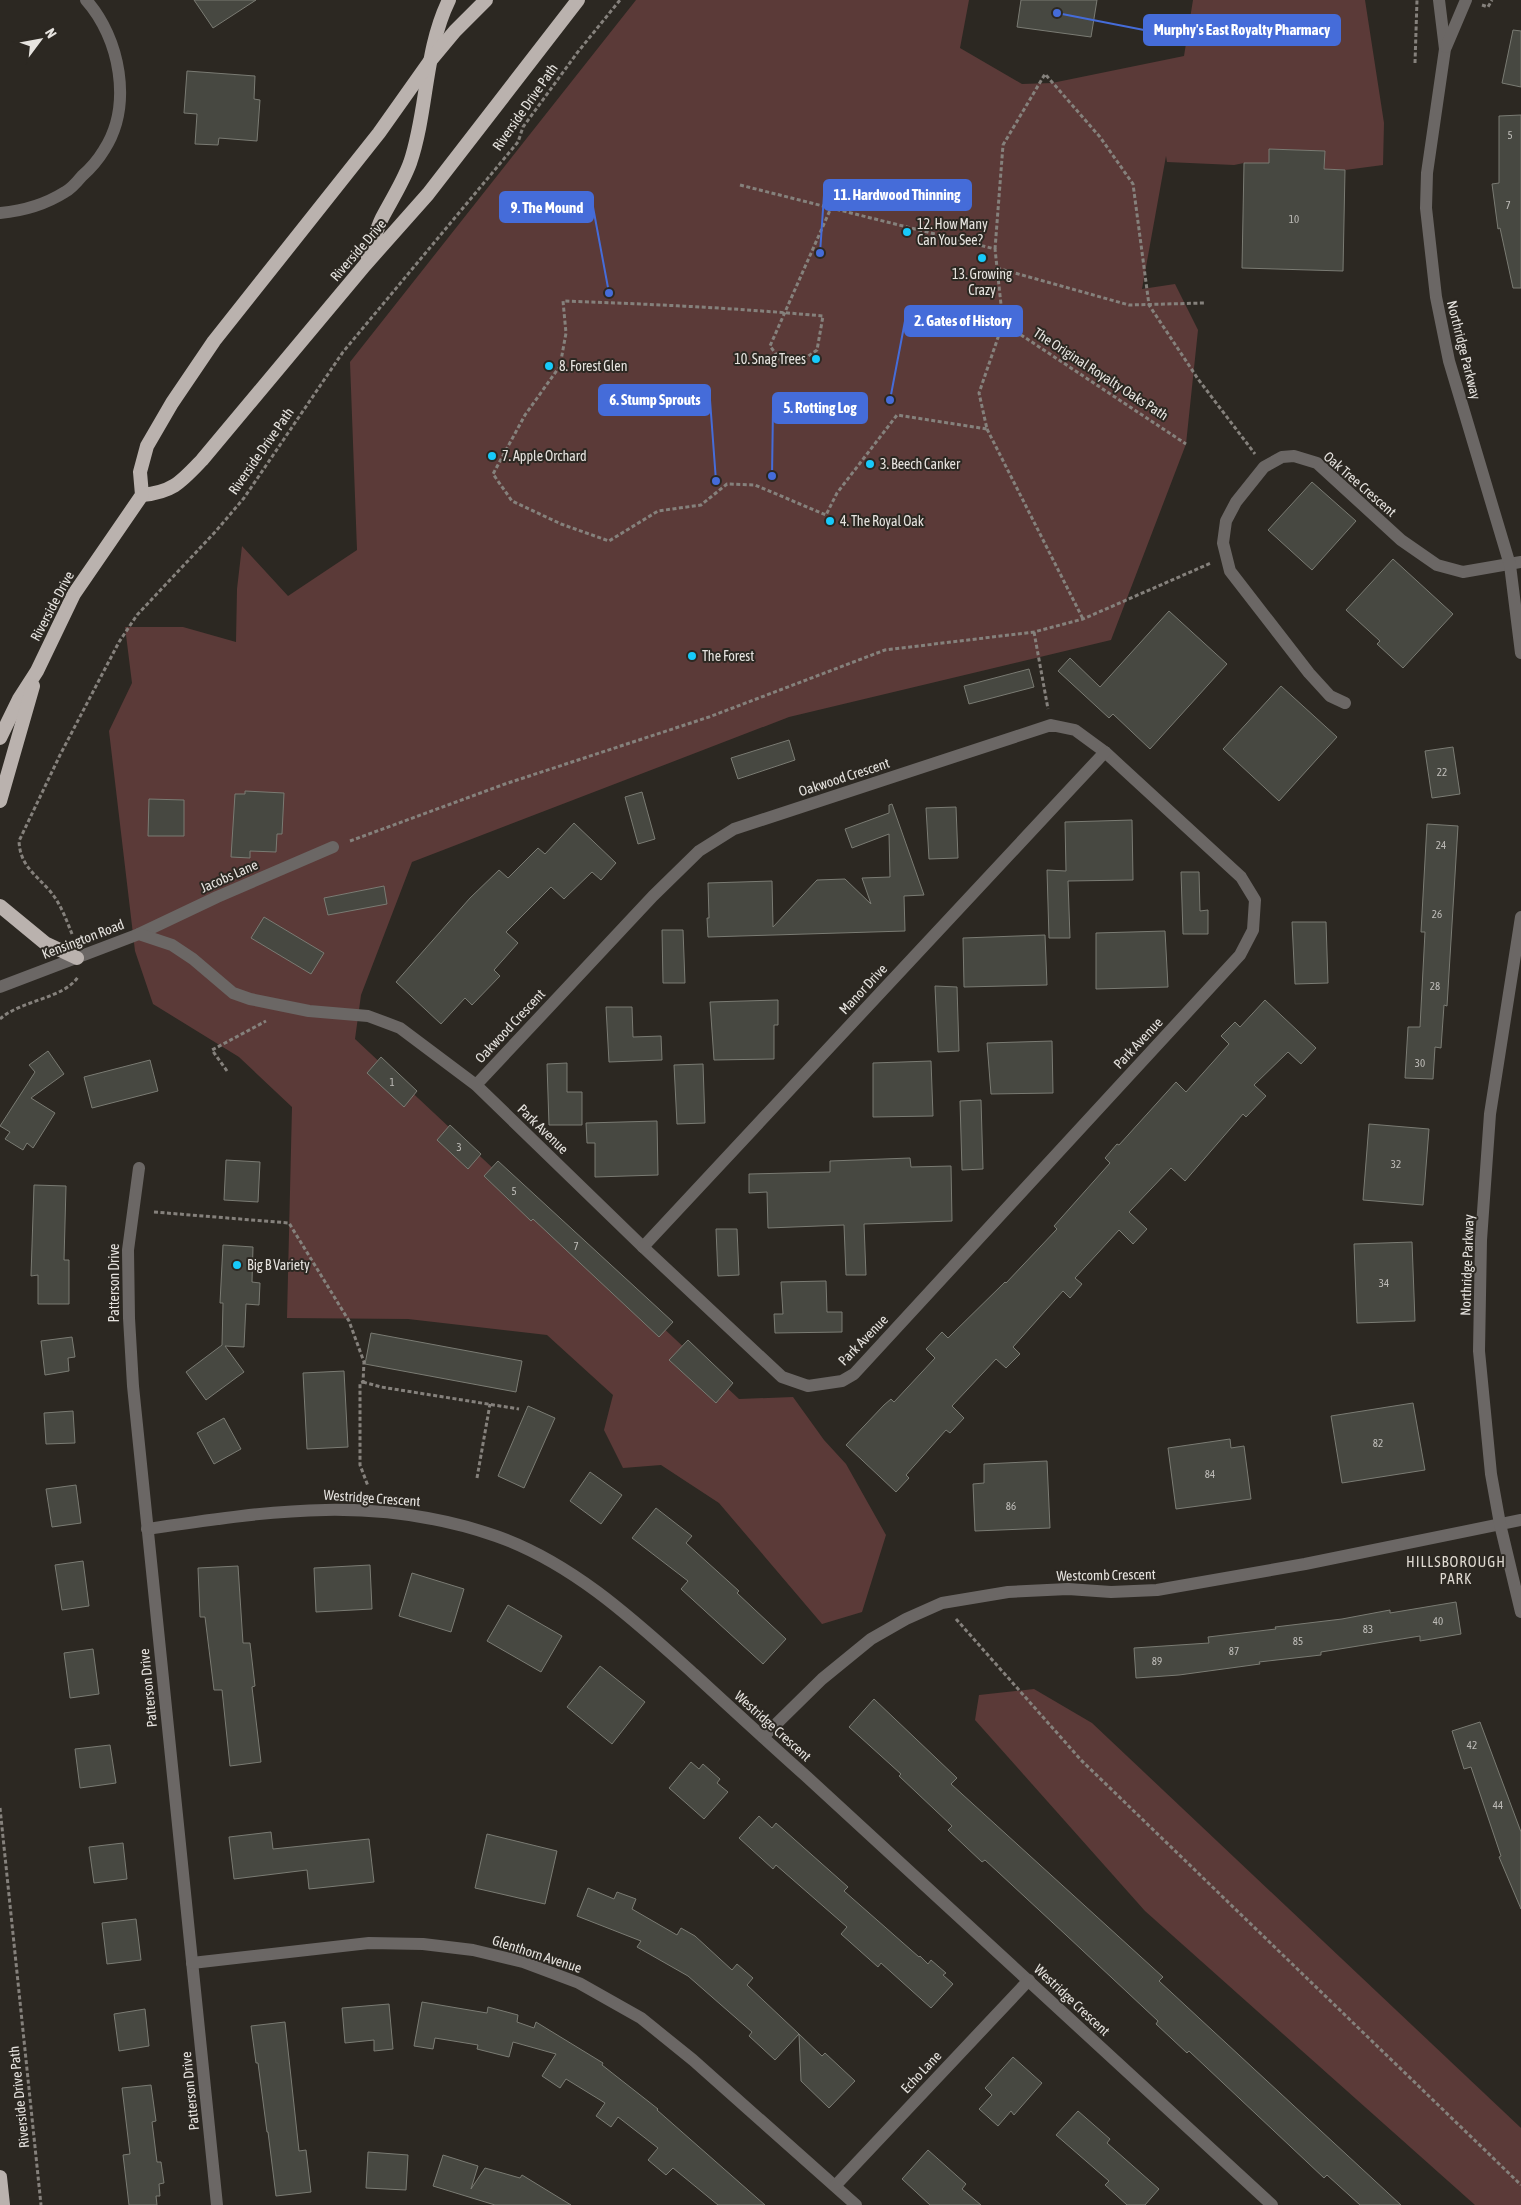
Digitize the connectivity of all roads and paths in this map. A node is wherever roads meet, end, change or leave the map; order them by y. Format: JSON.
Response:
{"nodes":[{"id":1,"x":86,"y":0,"type":"edge"},
{"id":2,"x":449,"y":0,"type":"edge"},
{"id":3,"x":486,"y":0,"type":"edge"},
{"id":4,"x":578,"y":0,"type":"edge"},
{"id":5,"x":620,"y":0,"type":"edge"},
{"id":6,"x":1417,"y":0,"type":"edge"},
{"id":7,"x":1439,"y":0,"type":"edge"},
{"id":8,"x":1492,"y":0,"type":"edge"},
{"id":9,"x":1472,"y":2,"type":"edge"},
{"id":10,"x":1445,"y":49,"type":"junction"},
{"id":11,"x":430,"y":61,"type":"junction"},
{"id":12,"x":1416,"y":63,"type":"dead end"},
{"id":13,"x":740,"y":185,"type":"dead end"},
{"id":14,"x":831,"y":208,"type":"junction"},
{"id":15,"x":0,"y":213,"type":"edge"},
{"id":16,"x":995,"y":249,"type":"junction"},
{"id":17,"x":365,"y":265,"type":"junction"},
{"id":18,"x":997,"y":268,"type":"junction"},
{"id":19,"x":1204,"y":303,"type":"dead end"},
{"id":20,"x":1149,"y":305,"type":"junction"},
{"id":21,"x":785,"y":313,"type":"junction"},
{"id":22,"x":1003,"y":323,"type":"junction"},
{"id":23,"x":987,"y":429,"type":"junction"},
{"id":24,"x":1186,"y":444,"type":"dead end"},
{"id":25,"x":1264,"y":468,"type":"junction"},
{"id":26,"x":142,"y":495,"type":"junction"},
{"id":27,"x":1226,"y":557,"type":"junction"},
{"id":28,"x":1516,"y":564,"type":"edge"},
{"id":29,"x":1082,"y":619,"type":"junction"},
{"id":30,"x":1034,"y":632,"type":"junction"},
{"id":31,"x":1521,"y":653,"type":"edge"},
{"id":32,"x":37,"y":671,"type":"junction"},
{"id":33,"x":1345,"y":703,"type":"dead end"},
{"id":34,"x":1051,"y":725,"type":"junction"},
{"id":35,"x":0,"y":738,"type":"edge"},
{"id":36,"x":1105,"y":752,"type":"junction"},
{"id":37,"x":0,"y":801,"type":"edge"},
{"id":38,"x":333,"y":847,"type":"joint"},
{"id":39,"x":0,"y":906,"type":"edge"},
{"id":40,"x":1521,"y":917,"type":"edge"},
{"id":41,"x":139,"y":934,"type":"junction"},
{"id":42,"x":74,"y":940,"type":"dead end"},
{"id":43,"x":77,"y":958,"type":"junction"},
{"id":44,"x":79,"y":975,"type":"dead end"},
{"id":45,"x":0,"y":987,"type":"edge"},
{"id":46,"x":309,"y":1011,"type":"joint"},
{"id":47,"x":0,"y":1019,"type":"edge"},
{"id":48,"x":267,"y":1021,"type":"dead end"},
{"id":49,"x":227,"y":1070,"type":"dead end"},
{"id":50,"x":476,"y":1085,"type":"junction"},
{"id":51,"x":139,"y":1168,"type":"dead end"},
{"id":52,"x":154,"y":1212,"type":"dead end"},
{"id":53,"x":643,"y":1247,"type":"junction"},
{"id":54,"x":363,"y":1382,"type":"junction"},
{"id":55,"x":490,"y":1404,"type":"junction"},
{"id":56,"x":519,"y":1409,"type":"dead end"},
{"id":57,"x":477,"y":1478,"type":"dead end"},
{"id":58,"x":368,"y":1486,"type":"dead end"},
{"id":59,"x":1521,"y":1520,"type":"edge"},
{"id":60,"x":1500,"y":1524,"type":"junction"},
{"id":61,"x":147,"y":1529,"type":"junction"},
{"id":62,"x":942,"y":1603,"type":"junction"},
{"id":63,"x":1521,"y":1612,"type":"edge"},
{"id":64,"x":763,"y":1737,"type":"junction"},
{"id":65,"x":0,"y":1808,"type":"edge"},
{"id":66,"x":192,"y":1963,"type":"junction"},
{"id":67,"x":1028,"y":1980,"type":"junction"},
{"id":68,"x":0,"y":2177,"type":"edge"},
{"id":69,"x":1521,"y":2185,"type":"edge"},
{"id":70,"x":835,"y":2186,"type":"junction"},
{"id":71,"x":3,"y":2205,"type":"edge"},
{"id":72,"x":41,"y":2205,"type":"edge"},
{"id":73,"x":217,"y":2205,"type":"edge"},
{"id":74,"x":856,"y":2205,"type":"edge"},
{"id":75,"x":1272,"y":2205,"type":"edge"}],
"edges":[{"from":1,"to":15,"type":"street"},
{"from":2,"to":11,"type":"highway"},
{"from":3,"to":11,"type":"highway"},
{"from":4,"to":17,"type":"highway","name":"Riverside Drive"},
{"from":5,"to":42,"type":"path","name":"Riverside Drive Path"},
{"from":6,"to":12,"type":"path"},
{"from":7,"to":10,"type":"street","name":"Northridge Parkway"},
{"from":8,"to":9,"type":"path"},
{"from":9,"to":10,"type":"street","name":"Northridge Parkway"},
{"from":10,"to":28,"type":"street","name":"Northridge Parkway"},
{"from":11,"to":17,"type":"highway"},
{"from":11,"to":26,"type":"highway"},
{"from":13,"to":14,"type":"path"},
{"from":14,"to":16,"type":"path"},
{"from":14,"to":21,"type":"path"},
{"from":16,"to":18,"type":"path"},
{"from":16,"to":20,"type":"path"},
{"from":17,"to":26,"type":"highway","name":"Riverside Drive"},
{"from":18,"to":20,"type":"path"},
{"from":18,"to":22,"type":"path"},
{"from":19,"to":20,"type":"path"},
{"from":20,"to":25,"type":"path"},
{"from":21,"to":21,"type":"path"},
{"from":21,"to":23,"type":"path"},
{"from":22,"to":23,"type":"path"},
{"from":22,"to":24,"type":"path","name":"The Original Royalty Oaks Path"},
{"from":23,"to":29,"type":"path"},
{"from":25,"to":27,"type":"street","name":"Oak Tree Crescent"},
{"from":25,"to":28,"type":"street","name":"Oak Tree Crescent"},
{"from":26,"to":32,"type":"highway","name":"Riverside Drive"},
{"from":27,"to":29,"type":"path"},
{"from":27,"to":33,"type":"street","name":"Oak Tree Crescent"},
{"from":28,"to":31,"type":"street","name":"Northridge Parkway"},
{"from":29,"to":30,"type":"path"},
{"from":30,"to":34,"type":"path"},
{"from":30,"to":38,"type":"path"},
{"from":32,"to":35,"type":"highway","name":"Riverside Drive"},
{"from":32,"to":37,"type":"highway"},
{"from":34,"to":36,"type":"street"},
{"from":34,"to":50,"type":"street","name":"Oakwood Crescent"},
{"from":36,"to":53,"type":"street","name":"Manor Drive"},
{"from":36,"to":53,"type":"street","name":"Park Avenue"},
{"from":38,"to":41,"type":"street","name":"Jacobs Lane"},
{"from":39,"to":43,"type":"highway"},
{"from":40,"to":60,"type":"street","name":"Northridge Parkway"},
{"from":41,"to":43,"type":"street","name":"Kensington Road"},
{"from":41,"to":46,"type":"street","name":"Kensington Road"},
{"from":43,"to":45,"type":"street","name":"Kensington Road"},
{"from":44,"to":47,"type":"path"},
{"from":46,"to":50,"type":"street","name":"Park Avenue"},
{"from":48,"to":49,"type":"path"},
{"from":50,"to":53,"type":"street","name":"Park Avenue"},
{"from":51,"to":61,"type":"street","name":"Patterson Drive"},
{"from":52,"to":54,"type":"path"},
{"from":54,"to":55,"type":"path"},
{"from":54,"to":58,"type":"path"},
{"from":55,"to":56,"type":"path"},
{"from":55,"to":57,"type":"path"},
{"from":59,"to":60,"type":"street","name":"Westcomb Crescent"},
{"from":60,"to":62,"type":"street","name":"Westcomb Crescent"},
{"from":60,"to":63,"type":"street","name":"Northridge Parkway"},
{"from":61,"to":64,"type":"street","name":"Westridge Crescent"},
{"from":61,"to":66,"type":"street","name":"Patterson Drive"},
{"from":62,"to":64,"type":"street","name":"Westcomb Crescent"},
{"from":62,"to":69,"type":"path"},
{"from":64,"to":67,"type":"street","name":"Westridge Crescent"},
{"from":65,"to":72,"type":"path","name":"Riverside Drive Path"},
{"from":66,"to":70,"type":"street","name":"Glenthorn Avenue"},
{"from":66,"to":73,"type":"street","name":"Patterson Drive"},
{"from":67,"to":70,"type":"street","name":"Echo Lane"},
{"from":67,"to":75,"type":"street","name":"Westridge Crescent"},
{"from":68,"to":71,"type":"highway"},
{"from":70,"to":74,"type":"street","name":"Glenthorn Avenue"}]}
